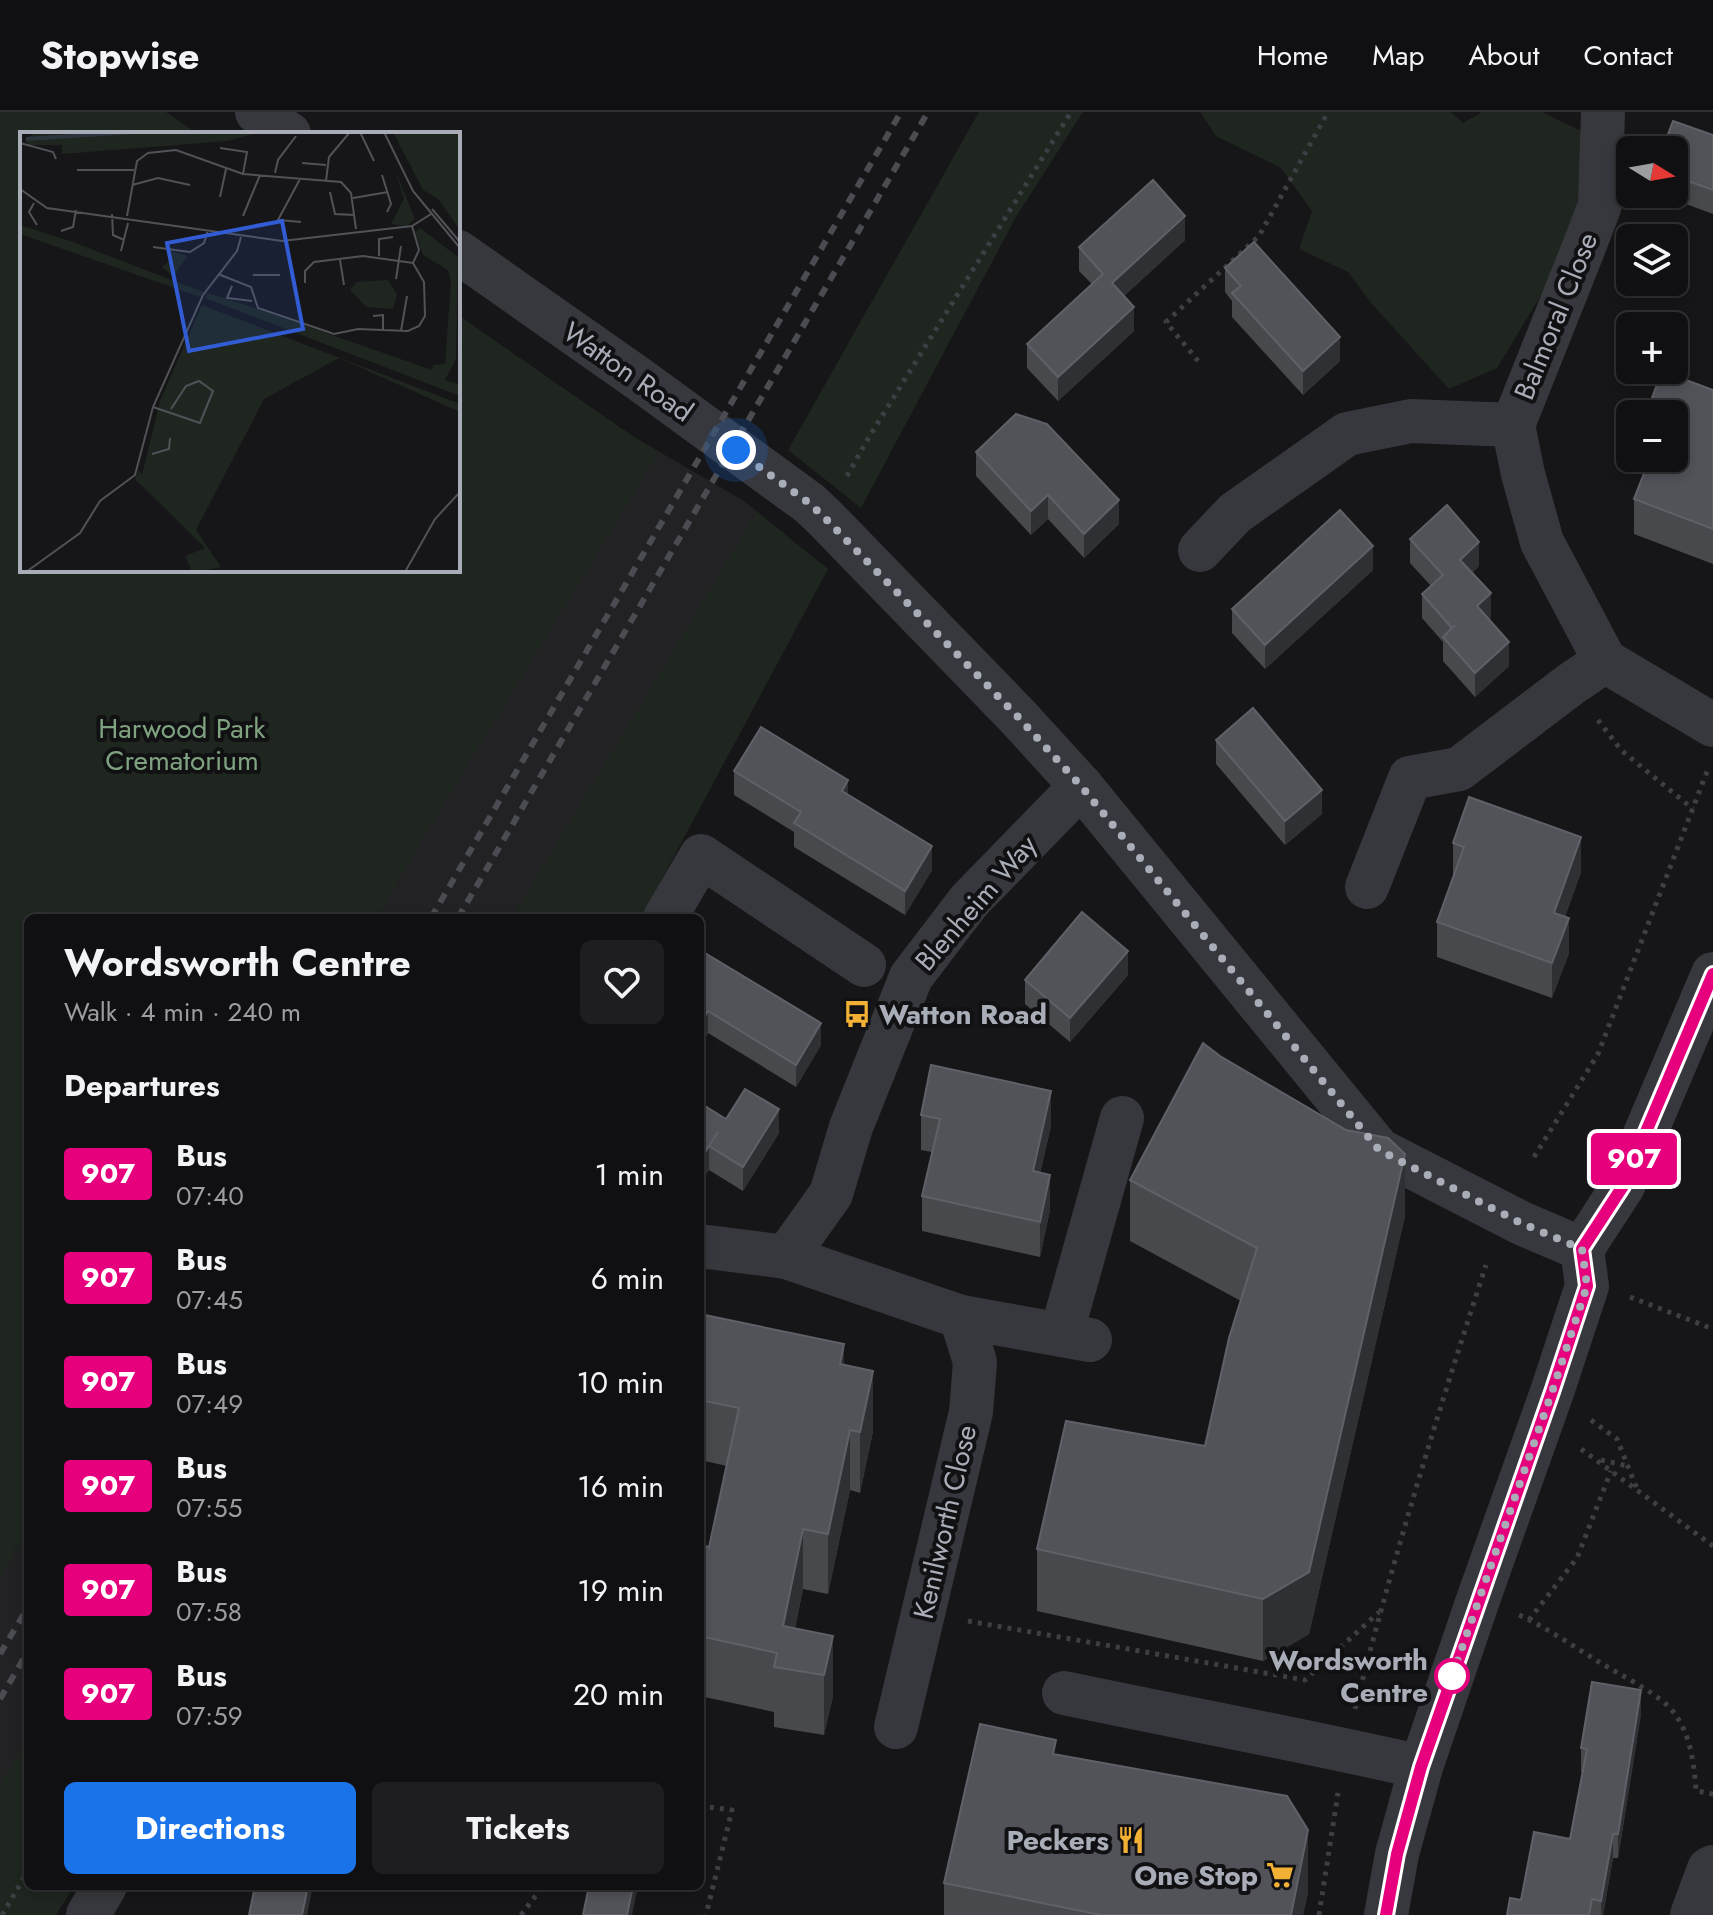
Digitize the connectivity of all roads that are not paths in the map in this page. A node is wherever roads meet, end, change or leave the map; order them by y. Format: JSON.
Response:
{"nodes":[{"id":1,"x":257,"y":112,"type":"edge"},
{"id":2,"x":1603,"y":112,"type":"edge"},
{"id":3,"x":286,"y":132,"type":"edge"},
{"id":4,"x":460,"y":253,"type":"edge"},
{"id":5,"x":1513,"y":425,"type":"junction"},
{"id":6,"x":1200,"y":550,"type":"dead end"},
{"id":7,"x":1588,"y":672,"type":"junction"},
{"id":8,"x":1713,"y":725,"type":"edge"},
{"id":9,"x":1081,"y":786,"type":"junction"},
{"id":10,"x":1367,"y":887,"type":"dead end"},
{"id":11,"x":667,"y":914,"type":"edge"},
{"id":12,"x":864,"y":965,"type":"dead end"},
{"id":13,"x":1713,"y":974,"type":"edge"},
{"id":14,"x":1122,"y":1118,"type":"dead end"},
{"id":15,"x":704,"y":1247,"type":"edge"},
{"id":16,"x":786,"y":1257,"type":"junction"},
{"id":17,"x":1585,"y":1267,"type":"junction"},
{"id":18,"x":961,"y":1317,"type":"junction"},
{"id":19,"x":1064,"y":1693,"type":"dead end"},
{"id":20,"x":896,"y":1727,"type":"dead end"},
{"id":21,"x":1421,"y":1767,"type":"junction"},
{"id":22,"x":1712,"y":1856,"type":"edge"},
{"id":23,"x":103,"y":1890,"type":"edge"},
{"id":24,"x":88,"y":1915,"type":"edge"},
{"id":25,"x":1386,"y":1915,"type":"edge"},
{"id":26,"x":1692,"y":1915,"type":"edge"}],
"edges":[{"from":1,"to":3,"type":"street"},
{"from":2,"to":5,"type":"street","name":"Balmoral Close"},
{"from":4,"to":9,"type":"street","name":"Watton Road"},
{"from":5,"to":6,"type":"street","name":"Balmoral Close"},
{"from":5,"to":7,"type":"street","name":"Balmoral Close"},
{"from":7,"to":8,"type":"street"},
{"from":7,"to":10,"type":"street"},
{"from":9,"to":16,"type":"street","name":"Blenheim Way"},
{"from":9,"to":17,"type":"street","name":"Watton Road"},
{"from":11,"to":12,"type":"street"},
{"from":13,"to":17,"type":"street"},
{"from":14,"to":18,"type":"street"},
{"from":15,"to":16,"type":"street"},
{"from":16,"to":18,"type":"street"},
{"from":17,"to":21,"type":"street"},
{"from":18,"to":20,"type":"street","name":"Kenilworth Close"},
{"from":19,"to":21,"type":"street"},
{"from":21,"to":25,"type":"street"},
{"from":22,"to":26,"type":"street"},
{"from":23,"to":24,"type":"street"}]}
